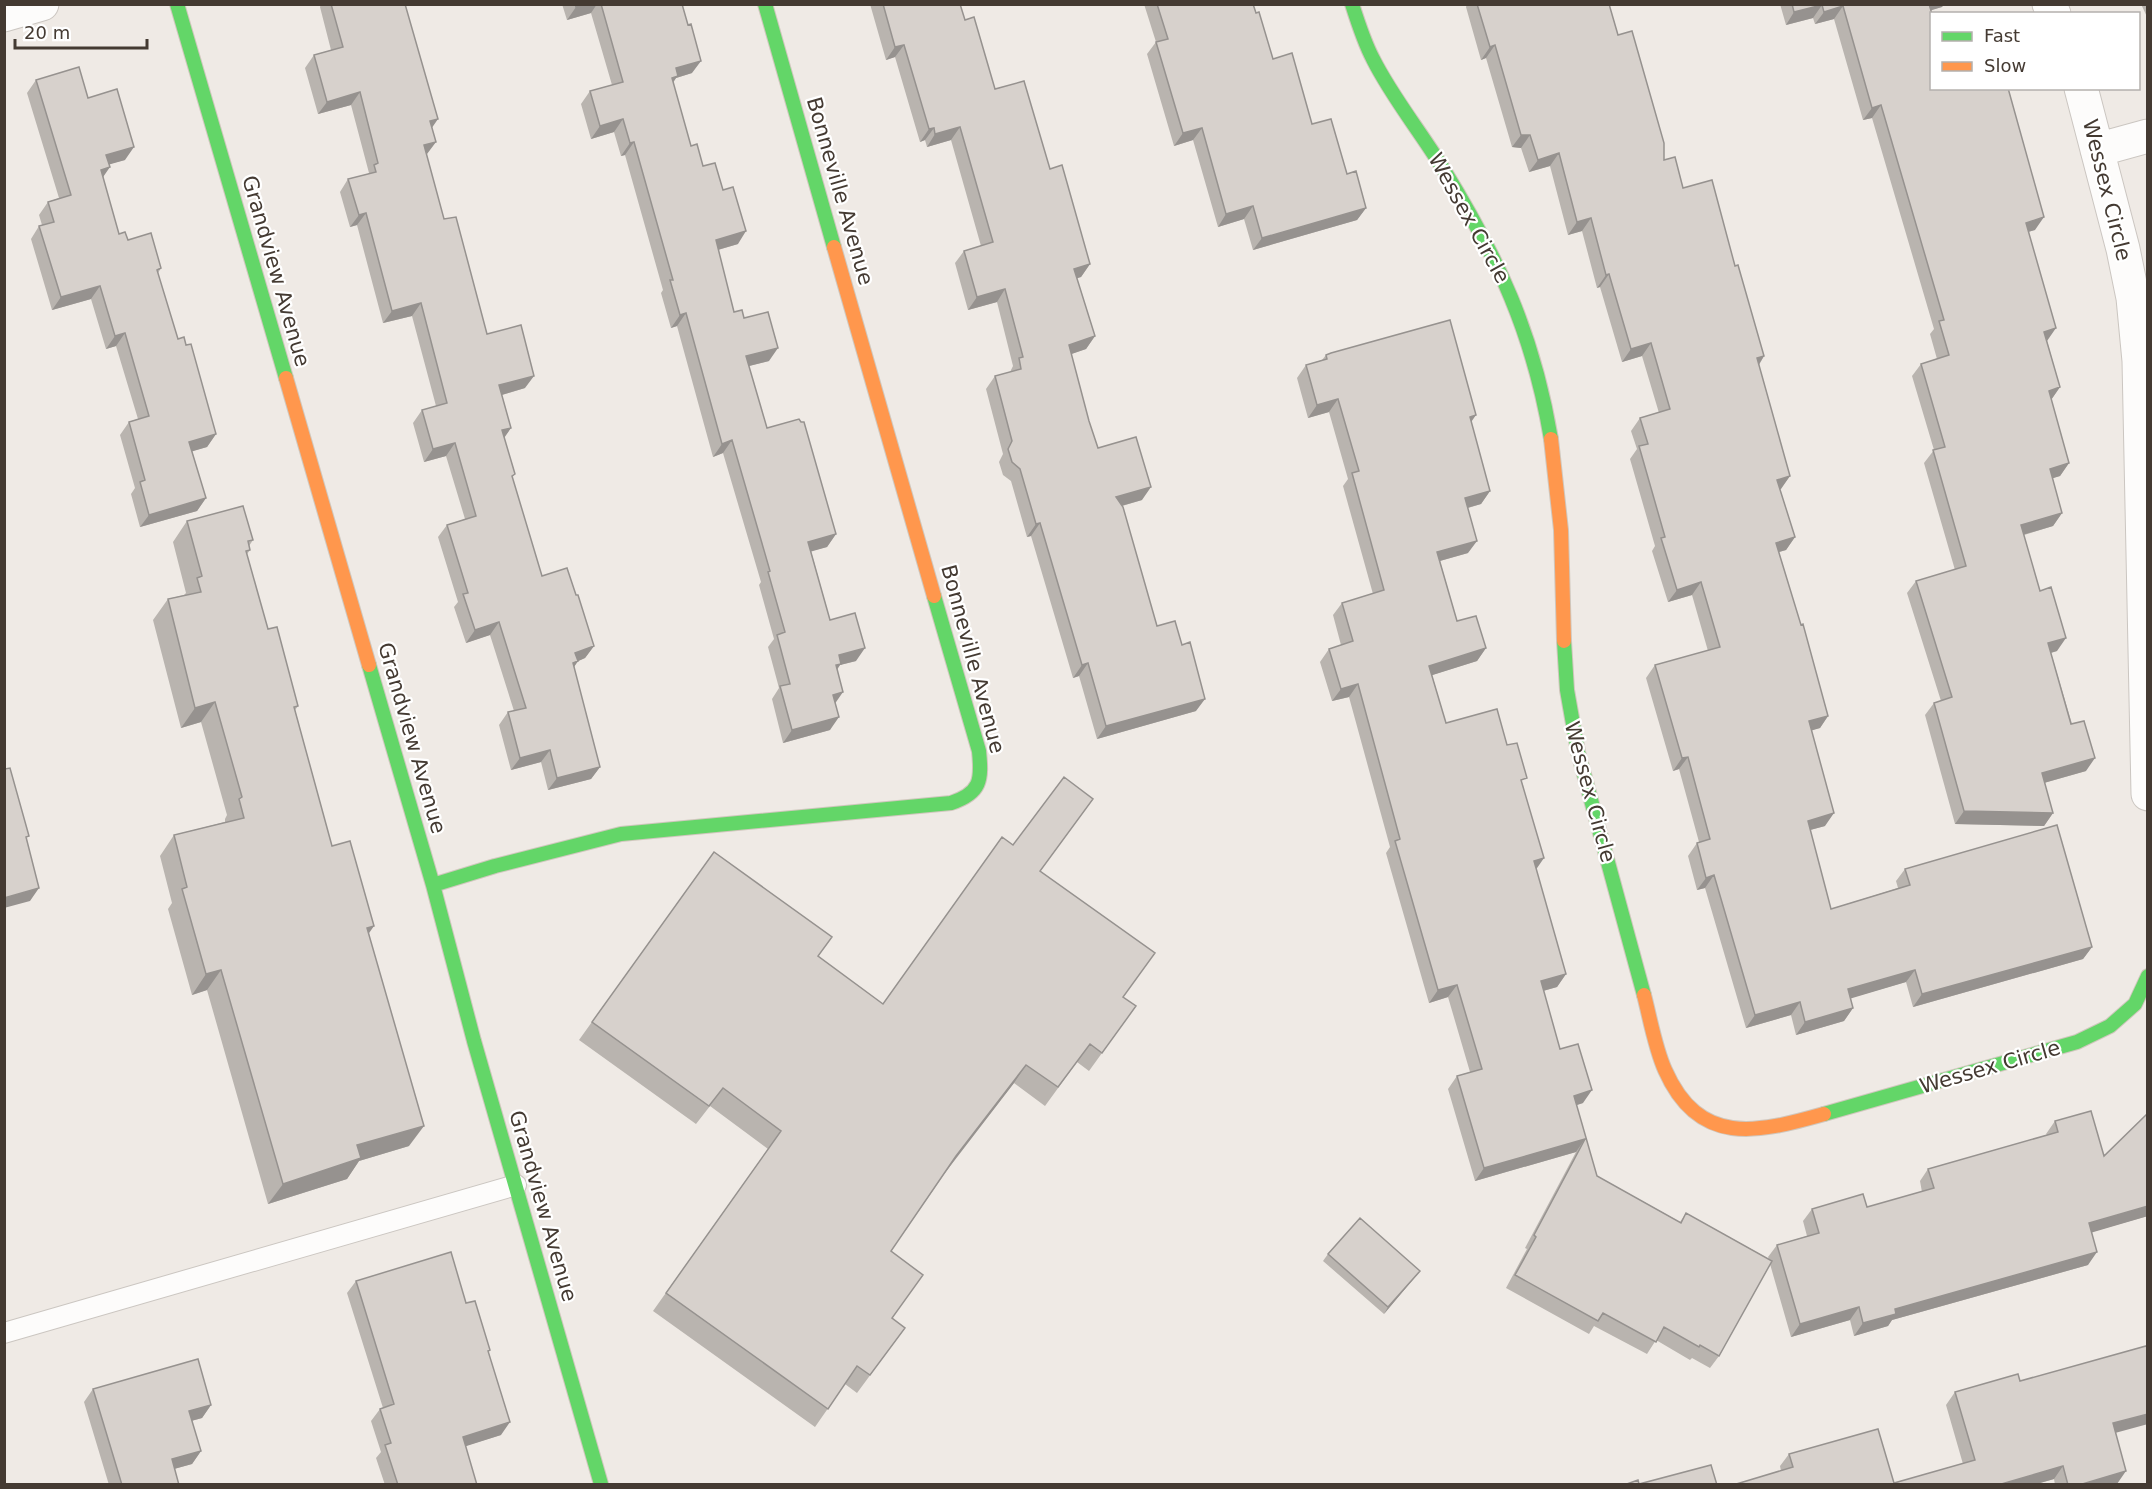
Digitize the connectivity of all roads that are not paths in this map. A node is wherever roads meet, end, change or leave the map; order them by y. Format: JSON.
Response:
{"nodes":[{"id":1,"x":42,"y":4,"type":"edge"},
{"id":2,"x":177,"y":4,"type":"edge"},
{"id":3,"x":765,"y":4,"type":"edge"},
{"id":4,"x":1352,"y":4,"type":"edge"},
{"id":5,"x":4,"y":15,"type":"edge"},
{"id":6,"x":2082,"y":90,"type":"edge"},
{"id":7,"x":2148,"y":136,"type":"edge"},
{"id":8,"x":2097,"y":150,"type":"junction"},
{"id":9,"x":2148,"y":794,"type":"edge"},
{"id":10,"x":433,"y":885,"type":"junction"},
{"id":11,"x":2148,"y":976,"type":"edge"},
{"id":12,"x":516,"y":1185,"type":"junction"},
{"id":13,"x":4,"y":1333,"type":"edge"},
{"id":14,"x":601,"y":1485,"type":"edge"}],
"edges":[{"from":1,"to":5,"type":"street"},
{"from":2,"to":10,"type":"street","name":"Grandview Avenue"},
{"from":3,"to":10,"type":"street","name":"Bonneville Avenue"},
{"from":4,"to":11,"type":"street","name":"Wessex Circle"},
{"from":6,"to":8,"type":"street","name":"Wessex Circle"},
{"from":7,"to":8,"type":"street"},
{"from":8,"to":9,"type":"street","name":"Wessex Circle"},
{"from":10,"to":12,"type":"street","name":"Grandview Avenue"},
{"from":12,"to":13,"type":"lane"},
{"from":12,"to":14,"type":"street","name":"Grandview Avenue"}]}
